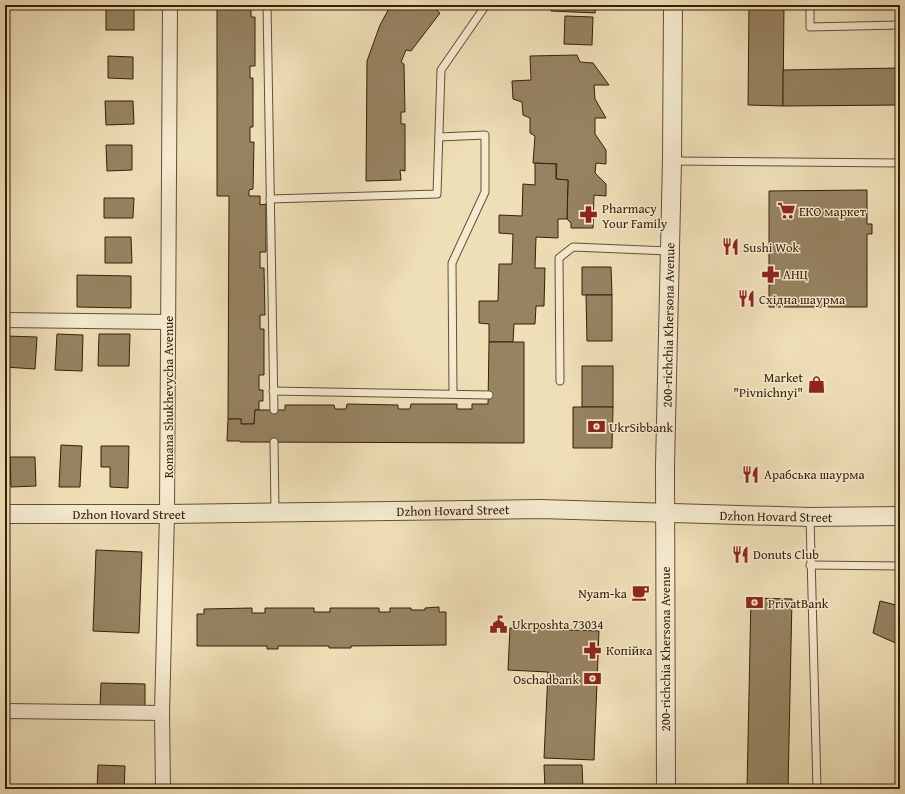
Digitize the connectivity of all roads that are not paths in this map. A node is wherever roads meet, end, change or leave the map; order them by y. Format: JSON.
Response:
{"nodes":[{"id":1,"x":170,"y":5,"type":"edge"},
{"id":2,"x":268,"y":5,"type":"edge"},
{"id":3,"x":486,"y":5,"type":"edge"},
{"id":4,"x":673,"y":5,"type":"edge"},
{"id":5,"x":810,"y":5,"type":"edge"},
{"id":6,"x":900,"y":25,"type":"edge"},
{"id":7,"x":439,"y":136,"type":"junction"},
{"id":8,"x":672,"y":161,"type":"junction"},
{"id":9,"x":900,"y":163,"type":"edge"},
{"id":10,"x":270,"y":199,"type":"junction"},
{"id":11,"x":669,"y":251,"type":"junction"},
{"id":12,"x":5,"y":320,"type":"edge"},
{"id":13,"x":168,"y":322,"type":"junction"},
{"id":14,"x":560,"y":382,"type":"dead end"},
{"id":15,"x":273,"y":391,"type":"junction"},
{"id":16,"x":453,"y":394,"type":"junction"},
{"id":17,"x":488,"y":395,"type":"dead end"},
{"id":18,"x":274,"y":410,"type":"dead end"},
{"id":19,"x":274,"y":442,"type":"dead end"},
{"id":20,"x":275,"y":513,"type":"junction"},
{"id":21,"x":665,"y":513,"type":"junction"},
{"id":22,"x":5,"y":514,"type":"edge"},
{"id":23,"x":167,"y":514,"type":"junction"},
{"id":24,"x":900,"y":516,"type":"edge"},
{"id":25,"x":810,"y":517,"type":"junction"},
{"id":26,"x":810,"y":565,"type":"junction"},
{"id":27,"x":900,"y":566,"type":"edge"},
{"id":28,"x":5,"y":711,"type":"edge"},
{"id":29,"x":162,"y":713,"type":"junction"},
{"id":30,"x":163,"y":789,"type":"edge"},
{"id":31,"x":666,"y":789,"type":"edge"},
{"id":32,"x":817,"y":789,"type":"edge"}],
"edges":[{"from":1,"to":13,"type":"street","name":"Romana Shukhevycha Avenue"},
{"from":2,"to":10,"type":"lane"},
{"from":3,"to":7,"type":"lane"},
{"from":4,"to":8,"type":"street","name":"200-richchia Khersona Avenue"},
{"from":5,"to":6,"type":"lane"},
{"from":7,"to":10,"type":"lane"},
{"from":7,"to":16,"type":"lane"},
{"from":8,"to":9,"type":"lane"},
{"from":8,"to":11,"type":"street","name":"200-richchia Khersona Avenue"},
{"from":10,"to":15,"type":"lane"},
{"from":11,"to":14,"type":"lane"},
{"from":11,"to":21,"type":"street","name":"200-richchia Khersona Avenue"},
{"from":12,"to":13,"type":"street"},
{"from":13,"to":23,"type":"street","name":"Romana Shukhevycha Avenue"},
{"from":15,"to":16,"type":"lane"},
{"from":15,"to":18,"type":"lane"},
{"from":16,"to":17,"type":"lane"},
{"from":19,"to":20,"type":"lane"},
{"from":20,"to":21,"type":"street","name":"Dzhon Hovard Street"},
{"from":20,"to":23,"type":"street","name":"Dzhon Hovard Street"},
{"from":21,"to":25,"type":"street","name":"Dzhon Hovard Street"},
{"from":21,"to":31,"type":"street","name":"200-richchia Khersona Avenue"},
{"from":22,"to":23,"type":"street","name":"Dzhon Hovard Street"},
{"from":23,"to":29,"type":"street","name":"Romana Shukhevycha Avenue"},
{"from":24,"to":25,"type":"street","name":"Dzhon Hovard Street"},
{"from":25,"to":26,"type":"lane"},
{"from":26,"to":27,"type":"lane"},
{"from":26,"to":32,"type":"lane"},
{"from":28,"to":29,"type":"street"},
{"from":29,"to":30,"type":"street","name":"Romana Shukhevycha Avenue"}]}
